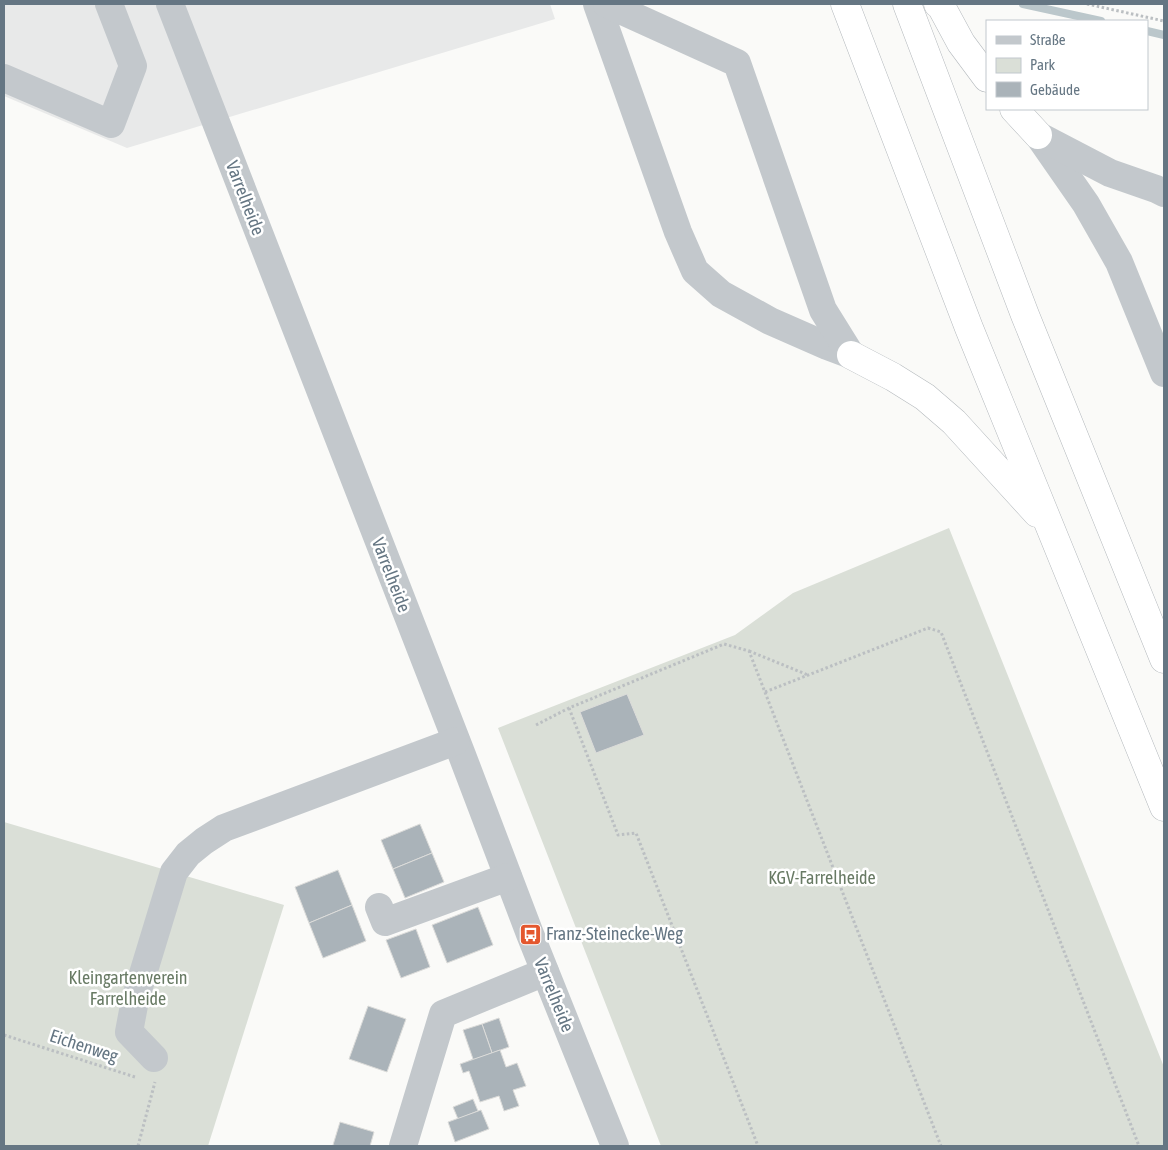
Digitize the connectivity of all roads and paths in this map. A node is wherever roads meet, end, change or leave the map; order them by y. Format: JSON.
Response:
{"nodes":[{"id":1,"x":109,"y":4,"type":"edge"},
{"id":2,"x":170,"y":4,"type":"edge"},
{"id":3,"x":597,"y":4,"type":"edge"},
{"id":4,"x":607,"y":4,"type":"edge"},
{"id":5,"x":845,"y":4,"type":"edge"},
{"id":6,"x":907,"y":4,"type":"edge"},
{"id":7,"x":938,"y":4,"type":"edge"},
{"id":8,"x":1087,"y":4,"type":"edge"},
{"id":9,"x":1164,"y":21,"type":"edge"},
{"id":10,"x":986,"y":77,"type":"edge"},
{"id":11,"x":4,"y":78,"type":"edge"},
{"id":12,"x":1015,"y":110,"type":"edge"},
{"id":13,"x":1038,"y":135,"type":"junction"},
{"id":14,"x":1164,"y":193,"type":"edge"},
{"id":15,"x":851,"y":355,"type":"junction"},
{"id":16,"x":1164,"y":373,"type":"edge"},
{"id":17,"x":1051,"y":528,"type":"junction"},
{"id":18,"x":749,"y":651,"type":"junction"},
{"id":19,"x":1164,"y":659,"type":"edge"},
{"id":20,"x":808,"y":675,"type":"junction"},
{"id":21,"x":765,"y":692,"type":"junction"},
{"id":22,"x":569,"y":708,"type":"junction"},
{"id":23,"x":536,"y":725,"type":"dead end"},
{"id":24,"x":456,"y":740,"type":"junction"},
{"id":25,"x":1164,"y":807,"type":"edge"},
{"id":26,"x":508,"y":877,"type":"junction"},
{"id":27,"x":379,"y":907,"type":"dead end"},
{"id":28,"x":545,"y":972,"type":"junction"},
{"id":29,"x":4,"y":1035,"type":"edge"},
{"id":30,"x":148,"y":1073,"type":"junction"},
{"id":31,"x":138,"y":1146,"type":"edge"},
{"id":32,"x":403,"y":1146,"type":"edge"},
{"id":33,"x":615,"y":1146,"type":"edge"},
{"id":34,"x":758,"y":1146,"type":"edge"},
{"id":35,"x":941,"y":1146,"type":"edge"},
{"id":36,"x":1139,"y":1146,"type":"edge"}],
"edges":[{"from":1,"to":11,"type":"street"},
{"from":2,"to":24,"type":"street","name":"Varrelheide"},
{"from":3,"to":15,"type":"street"},
{"from":4,"to":15,"type":"street"},
{"from":5,"to":17,"type":"highway"},
{"from":6,"to":19,"type":"highway"},
{"from":7,"to":10,"type":"highway"},
{"from":8,"to":9,"type":"path"},
{"from":12,"to":13,"type":"highway"},
{"from":13,"to":14,"type":"street"},
{"from":13,"to":16,"type":"street"},
{"from":15,"to":17,"type":"highway"},
{"from":17,"to":25,"type":"highway"},
{"from":18,"to":20,"type":"path"},
{"from":18,"to":21,"type":"path"},
{"from":18,"to":22,"type":"path"},
{"from":20,"to":21,"type":"path"},
{"from":20,"to":36,"type":"path"},
{"from":21,"to":35,"type":"path"},
{"from":22,"to":23,"type":"path"},
{"from":22,"to":34,"type":"path"},
{"from":24,"to":26,"type":"street","name":"Varrelheide"},
{"from":24,"to":30,"type":"street"},
{"from":26,"to":27,"type":"street"},
{"from":26,"to":28,"type":"street","name":"Varrelheide"},
{"from":28,"to":32,"type":"street"},
{"from":28,"to":33,"type":"street","name":"Varrelheide"},
{"from":29,"to":30,"type":"path","name":"Eichenweg"},
{"from":30,"to":31,"type":"path"}]}
